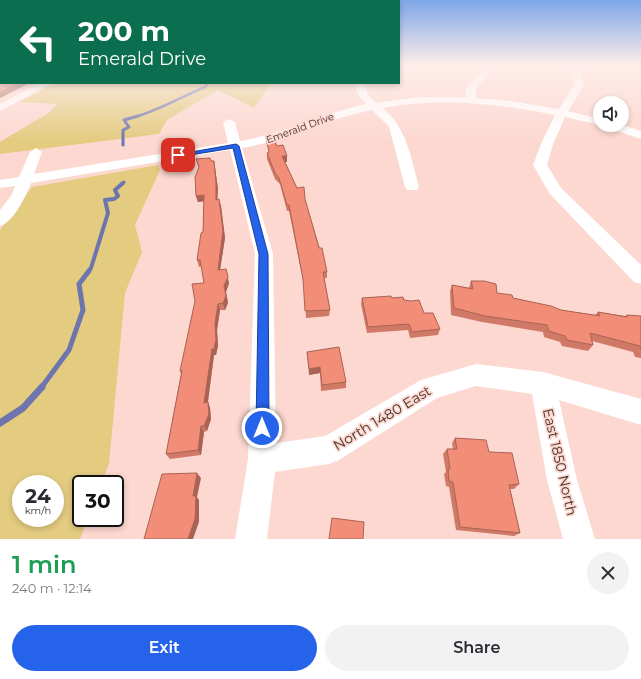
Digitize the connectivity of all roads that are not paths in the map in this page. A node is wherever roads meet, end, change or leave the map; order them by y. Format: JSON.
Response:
{"nodes":[{"id":1,"x":34,"y":90,"type":"edge"},
{"id":2,"x":359,"y":90,"type":"edge"},
{"id":3,"x":470,"y":90,"type":"edge"},
{"id":4,"x":576,"y":90,"type":"edge"},
{"id":5,"x":473,"y":100,"type":"junction"},
{"id":6,"x":374,"y":105,"type":"junction"},
{"id":7,"x":0,"y":108,"type":"edge"},
{"id":8,"x":561,"y":113,"type":"junction"},
{"id":9,"x":593,"y":120,"type":"edge"},
{"id":10,"x":229,"y":122,"type":"dead end"},
{"id":11,"x":236,"y":146,"type":"junction"},
{"id":12,"x":36,"y":152,"type":"dead end"},
{"id":13,"x":25,"y":180,"type":"junction"},
{"id":14,"x":0,"y":184,"type":"edge"},
{"id":15,"x":412,"y":186,"type":"dead end"},
{"id":16,"x":0,"y":221,"type":"edge"},
{"id":17,"x":641,"y":277,"type":"edge"},
{"id":18,"x":543,"y":384,"type":"junction"},
{"id":19,"x":641,"y":412,"type":"edge"},
{"id":20,"x":262,"y":459,"type":"junction"},
{"id":21,"x":251,"y":539,"type":"edge"},
{"id":22,"x":579,"y":539,"type":"edge"}],
"edges":[{"from":1,"to":7,"type":"street"},
{"from":2,"to":6,"type":"street"},
{"from":3,"to":5,"type":"street"},
{"from":4,"to":8,"type":"street"},
{"from":5,"to":6,"type":"street","name":"Emerald Drive"},
{"from":5,"to":8,"type":"street","name":"Emerald Drive"},
{"from":6,"to":11,"type":"street","name":"Emerald Drive"},
{"from":6,"to":15,"type":"street"},
{"from":8,"to":9,"type":"street","name":"Emerald Drive"},
{"from":8,"to":17,"type":"street"},
{"from":10,"to":11,"type":"street"},
{"from":11,"to":13,"type":"street","name":"Emerald Drive"},
{"from":11,"to":20,"type":"street"},
{"from":12,"to":13,"type":"street"},
{"from":13,"to":14,"type":"street","name":"Emerald Drive"},
{"from":13,"to":16,"type":"street"},
{"from":18,"to":19,"type":"street","name":"North 1480 East"},
{"from":18,"to":20,"type":"street","name":"North 1480 East"},
{"from":18,"to":22,"type":"street","name":"East 1850 North"},
{"from":20,"to":21,"type":"street"}]}
